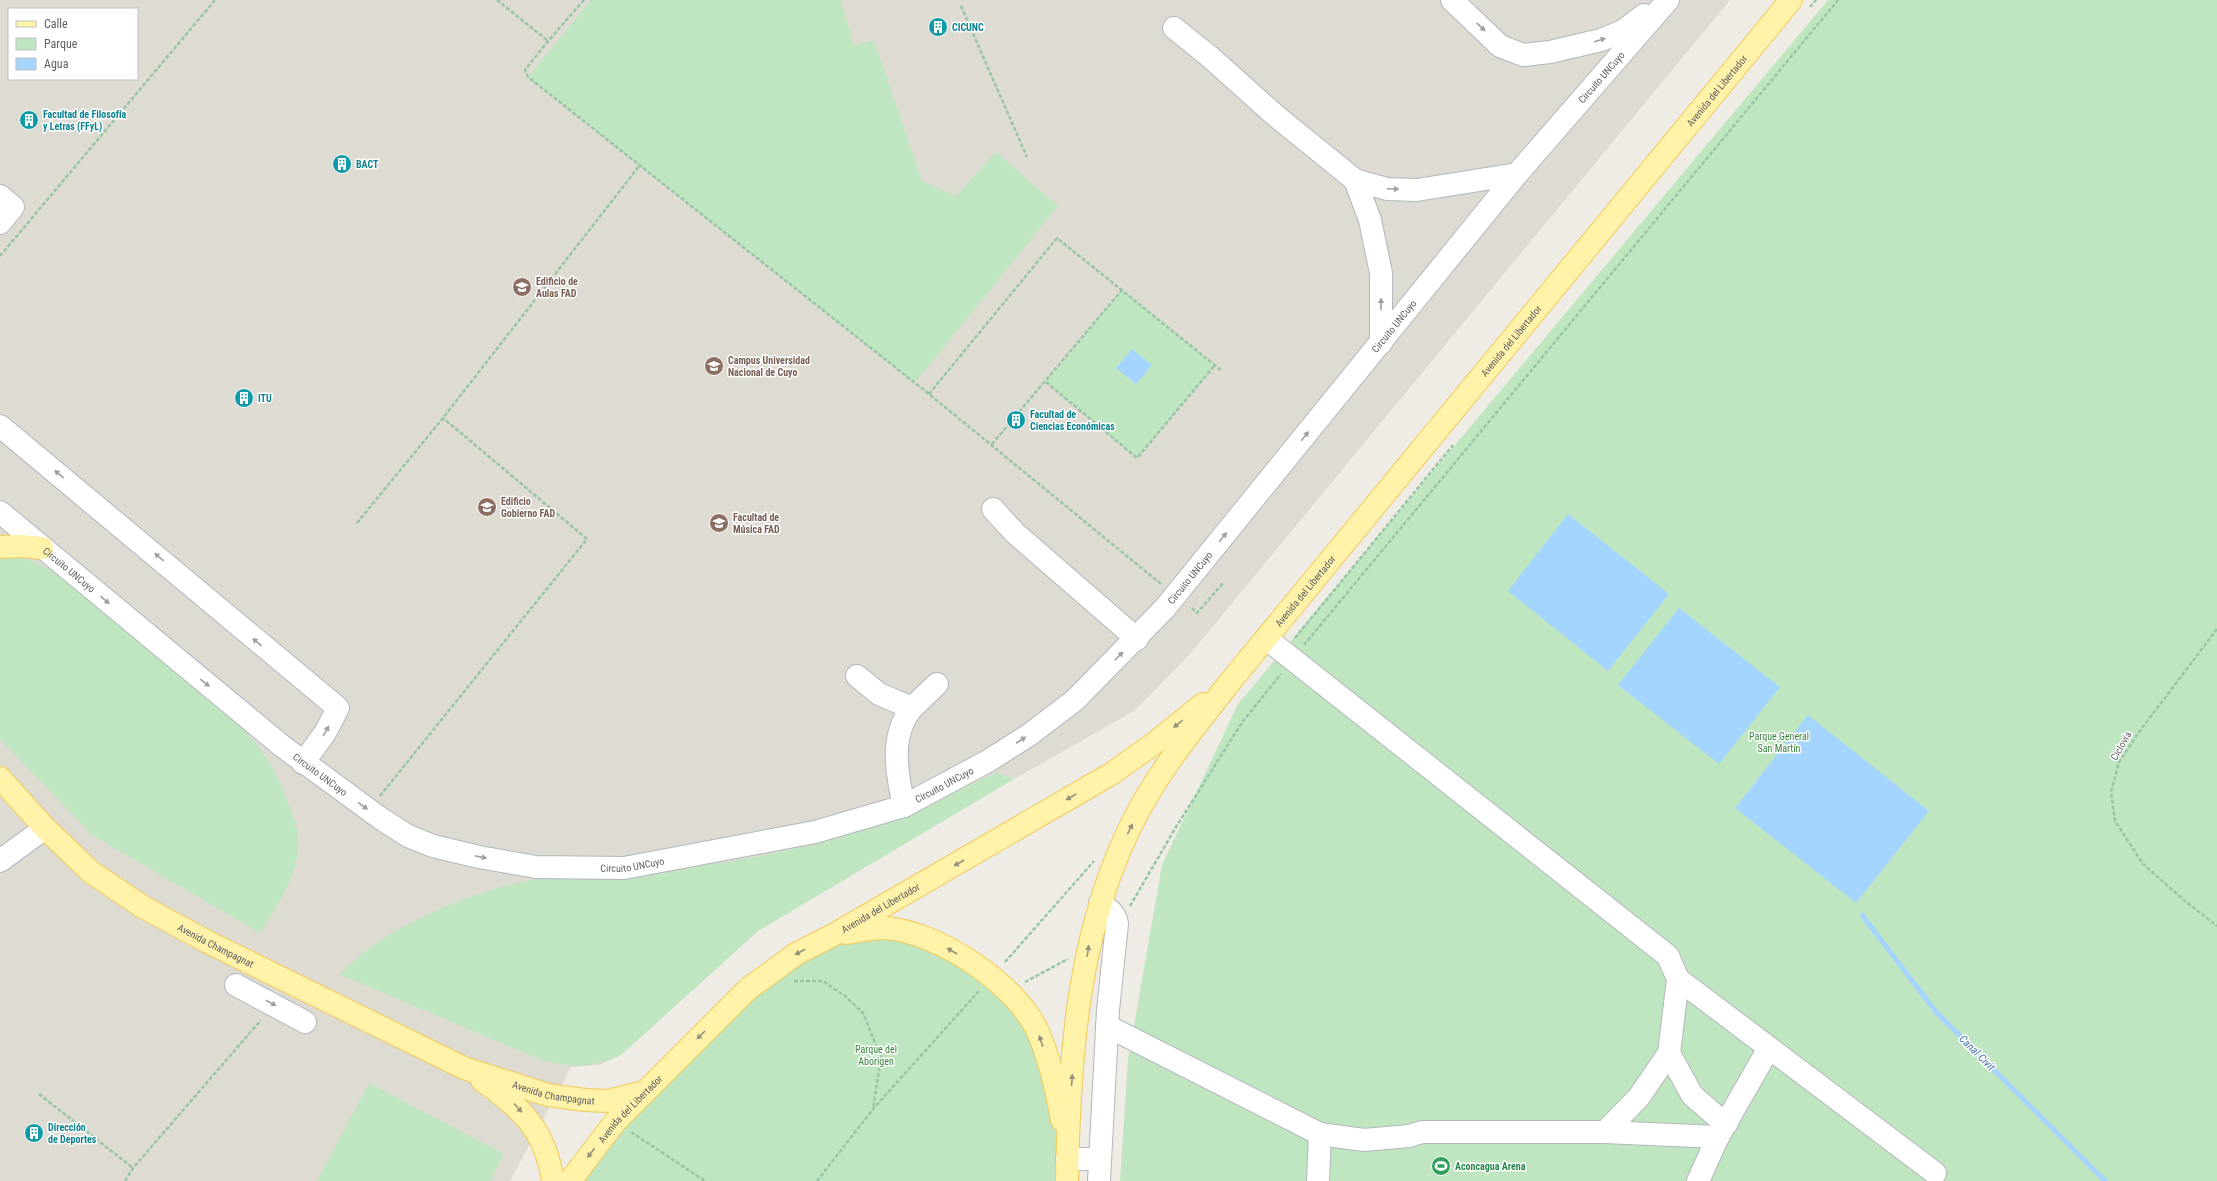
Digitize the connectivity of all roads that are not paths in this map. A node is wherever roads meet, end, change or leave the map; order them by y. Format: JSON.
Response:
{"nodes":[{"id":1,"x":1452,"y":0,"type":"edge"},
{"id":2,"x":1666,"y":0,"type":"edge"},
{"id":3,"x":1791,"y":0,"type":"edge"},
{"id":4,"x":1174,"y":28,"type":"dead end"},
{"id":5,"x":1518,"y":174,"type":"junction"},
{"id":6,"x":1356,"y":180,"type":"junction"},
{"id":7,"x":0,"y":196,"type":"edge"},
{"id":8,"x":0,"y":223,"type":"edge"},
{"id":9,"x":1381,"y":343,"type":"junction"},
{"id":10,"x":0,"y":426,"type":"edge"},
{"id":11,"x":993,"y":509,"type":"dead end"},
{"id":12,"x":0,"y":512,"type":"edge"},
{"id":13,"x":0,"y":547,"type":"edge"},
{"id":14,"x":42,"y":548,"type":"junction"},
{"id":15,"x":1136,"y":639,"type":"junction"},
{"id":16,"x":1267,"y":639,"type":"junction"},
{"id":17,"x":857,"y":676,"type":"dead end"},
{"id":18,"x":1230,"y":682,"type":"junction"},
{"id":19,"x":937,"y":684,"type":"dead end"},
{"id":20,"x":912,"y":708,"type":"junction"},
{"id":21,"x":303,"y":762,"type":"junction"},
{"id":22,"x":0,"y":778,"type":"edge"},
{"id":23,"x":904,"y":806,"type":"junction"},
{"id":24,"x":45,"y":828,"type":"junction"},
{"id":25,"x":0,"y":861,"type":"edge"},
{"id":26,"x":1100,"y":903,"type":"junction"},
{"id":27,"x":835,"y":934,"type":"junction"},
{"id":28,"x":1678,"y":979,"type":"junction"},
{"id":29,"x":236,"y":985,"type":"dead end"},
{"id":30,"x":305,"y":1022,"type":"dead end"},
{"id":31,"x":1107,"y":1026,"type":"junction"},
{"id":32,"x":1769,"y":1048,"type":"junction"},
{"id":33,"x":1669,"y":1053,"type":"junction"},
{"id":34,"x":464,"y":1068,"type":"junction"},
{"id":35,"x":644,"y":1092,"type":"junction"},
{"id":36,"x":1723,"y":1130,"type":"junction"},
{"id":37,"x":1605,"y":1132,"type":"junction"},
{"id":38,"x":1320,"y":1134,"type":"junction"},
{"id":39,"x":1067,"y":1153,"type":"junction"},
{"id":40,"x":1099,"y":1159,"type":"junction"},
{"id":41,"x":1936,"y":1173,"type":"dead end"},
{"id":42,"x":553,"y":1181,"type":"edge"},
{"id":43,"x":570,"y":1181,"type":"edge"},
{"id":44,"x":1067,"y":1181,"type":"edge"},
{"id":45,"x":1099,"y":1181,"type":"edge"},
{"id":46,"x":1318,"y":1181,"type":"edge"},
{"id":47,"x":1698,"y":1181,"type":"edge"}],
"edges":[{"from":1,"to":2,"type":"street","one_way":true},
{"from":2,"to":5,"type":"street","name":"Circuito UNCuyo"},
{"from":3,"to":16,"type":"main road","name":"Avenida del Libertador"},
{"from":4,"to":6,"type":"street"},
{"from":6,"to":5,"type":"street","one_way":true},
{"from":5,"to":9,"type":"street","name":"Circuito UNCuyo"},
{"from":9,"to":6,"type":"street","one_way":true},
{"from":7,"to":8,"type":"street"},
{"from":15,"to":9,"type":"street","name":"Circuito UNCuyo","one_way":true},
{"from":21,"to":10,"type":"street","one_way":true},
{"from":11,"to":15,"type":"street"},
{"from":12,"to":14,"type":"street","name":"Circuito UNCuyo"},
{"from":13,"to":14,"type":"main road"},
{"from":14,"to":21,"type":"street","name":"Circuito UNCuyo","one_way":true},
{"from":23,"to":15,"type":"street","name":"Circuito UNCuyo","one_way":true},
{"from":16,"to":18,"type":"main road","name":"Avenida del Libertador"},
{"from":16,"to":28,"type":"street"},
{"from":17,"to":20,"type":"street"},
{"from":26,"to":18,"type":"main road","name":"Avenida del Libertador","one_way":true},
{"from":18,"to":27,"type":"main road","name":"Avenida del Libertador","one_way":true},
{"from":19,"to":20,"type":"street"},
{"from":20,"to":23,"type":"street"},
{"from":21,"to":23,"type":"street","name":"Circuito UNCuyo","one_way":true},
{"from":22,"to":24,"type":"main road","name":"Avenida Champagnat"},
{"from":24,"to":25,"type":"street"},
{"from":24,"to":34,"type":"main road","name":"Avenida Champagnat"},
{"from":26,"to":31,"type":"street"},
{"from":39,"to":26,"type":"main road","name":"Avenida del Libertador","one_way":true},
{"from":27,"to":35,"type":"main road","name":"Avenida del Libertador","one_way":true},
{"from":39,"to":27,"type":"main road","one_way":true},
{"from":28,"to":32,"type":"street"},
{"from":28,"to":33,"type":"street"},
{"from":29,"to":30,"type":"street","one_way":true},
{"from":31,"to":38,"type":"street"},
{"from":31,"to":40,"type":"street"},
{"from":32,"to":36,"type":"street"},
{"from":32,"to":41,"type":"street"},
{"from":33,"to":36,"type":"street"},
{"from":33,"to":37,"type":"street"},
{"from":34,"to":35,"type":"main road","name":"Avenida Champagnat"},
{"from":34,"to":42,"type":"main road","name":"Avenida Champagnat","one_way":true},
{"from":35,"to":43,"type":"main road","name":"Avenida del Libertador","one_way":true},
{"from":36,"to":37,"type":"street"},
{"from":36,"to":47,"type":"street"},
{"from":37,"to":38,"type":"street"},
{"from":38,"to":46,"type":"street"},
{"from":39,"to":40,"type":"street"},
{"from":39,"to":44,"type":"main road","name":"Avenida del Libertador"},
{"from":40,"to":45,"type":"street"}]}
